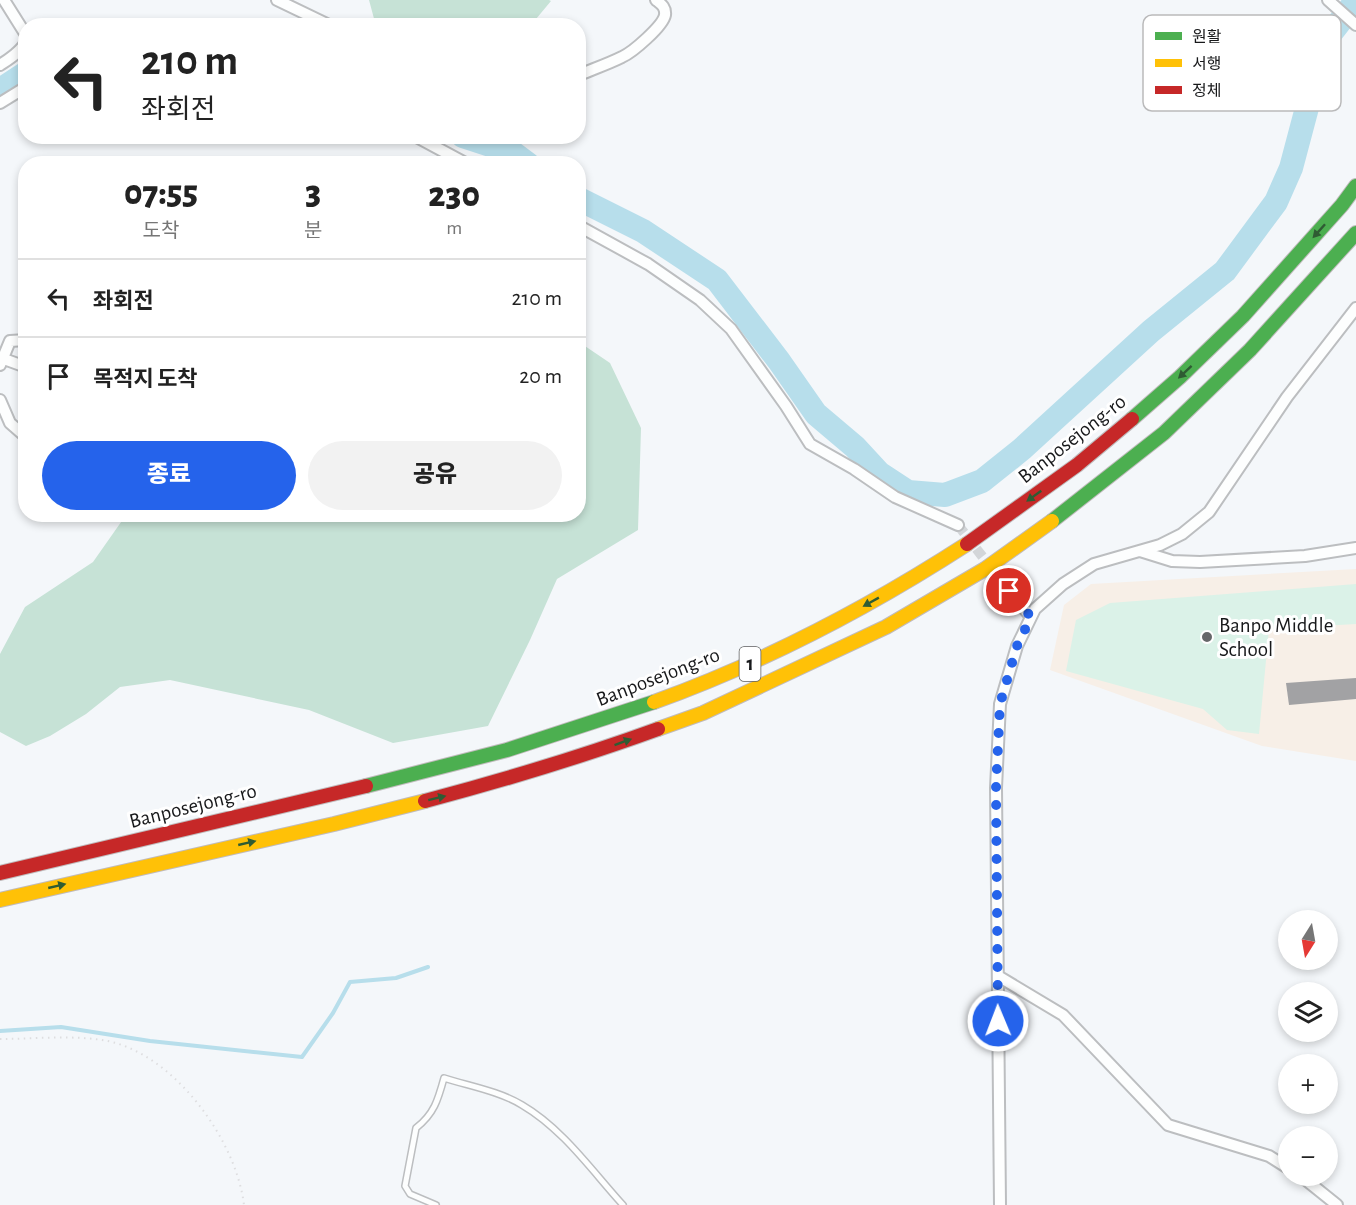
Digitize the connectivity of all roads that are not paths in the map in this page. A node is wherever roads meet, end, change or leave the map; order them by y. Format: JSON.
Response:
{"nodes":[{"id":1,"x":4,"y":0,"type":"edge"},
{"id":2,"x":277,"y":0,"type":"edge"},
{"id":3,"x":656,"y":0,"type":"edge"},
{"id":4,"x":1328,"y":0,"type":"edge"},
{"id":5,"x":315,"y":18,"type":"edge"},
{"id":6,"x":18,"y":22,"type":"edge"},
{"id":7,"x":1356,"y":25,"type":"edge"},
{"id":8,"x":18,"y":52,"type":"edge"},
{"id":9,"x":0,"y":65,"type":"edge"},
{"id":10,"x":586,"y":72,"type":"edge"},
{"id":11,"x":18,"y":92,"type":"edge"},
{"id":12,"x":0,"y":103,"type":"edge"},
{"id":13,"x":430,"y":144,"type":"edge"},
{"id":14,"x":452,"y":156,"type":"edge"},
{"id":15,"x":1356,"y":186,"type":"edge"},
{"id":16,"x":586,"y":230,"type":"edge"},
{"id":17,"x":1356,"y":234,"type":"edge"},
{"id":18,"x":1356,"y":308,"type":"edge"},
{"id":19,"x":18,"y":340,"type":"edge"},
{"id":20,"x":2,"y":362,"type":"edge"},
{"id":21,"x":18,"y":365,"type":"edge"},
{"id":22,"x":0,"y":400,"type":"edge"},
{"id":23,"x":18,"y":430,"type":"edge"},
{"id":24,"x":958,"y":525,"type":"tunnel mouth"},
{"id":25,"x":1356,"y":548,"type":"edge"},
{"id":26,"x":1139,"y":550,"type":"junction"},
{"id":27,"x":1009,"y":591,"type":"tunnel mouth"},
{"id":28,"x":1031,"y":617,"type":"junction"},
{"id":29,"x":0,"y":873,"type":"edge"},
{"id":30,"x":0,"y":900,"type":"edge"},
{"id":31,"x":998,"y":976,"type":"junction"},
{"id":32,"x":1278,"y":1162,"type":"edge"},
{"id":33,"x":1313,"y":1186,"type":"edge"},
{"id":34,"x":436,"y":1205,"type":"edge"},
{"id":35,"x":623,"y":1205,"type":"edge"},
{"id":36,"x":1000,"y":1205,"type":"edge"},
{"id":37,"x":1337,"y":1205,"type":"edge"}],
"edges":[{"from":1,"to":6,"type":"street"},
{"from":2,"to":5,"type":"street"},
{"from":3,"to":10,"type":"street"},
{"from":4,"to":7,"type":"street"},
{"from":8,"to":9,"type":"street"},
{"from":11,"to":12,"type":"street"},
{"from":13,"to":14,"type":"street"},
{"from":15,"to":29,"type":"highway","name":"Banposejong-ro","number":"1","one_way":true},
{"from":16,"to":24,"type":"street"},
{"from":30,"to":17,"type":"highway","number":"1","one_way":true},
{"from":18,"to":26,"type":"street"},
{"from":19,"to":20,"type":"street"},
{"from":20,"to":21,"type":"street"},
{"from":22,"to":23,"type":"street"},
{"from":25,"to":26,"type":"street"},
{"from":26,"to":28,"type":"street"},
{"from":27,"to":28,"type":"street"},
{"from":28,"to":31,"type":"street"},
{"from":31,"to":32,"type":"street"},
{"from":31,"to":36,"type":"street"},
{"from":33,"to":37,"type":"street"},
{"from":34,"to":35,"type":"lane"}]}
